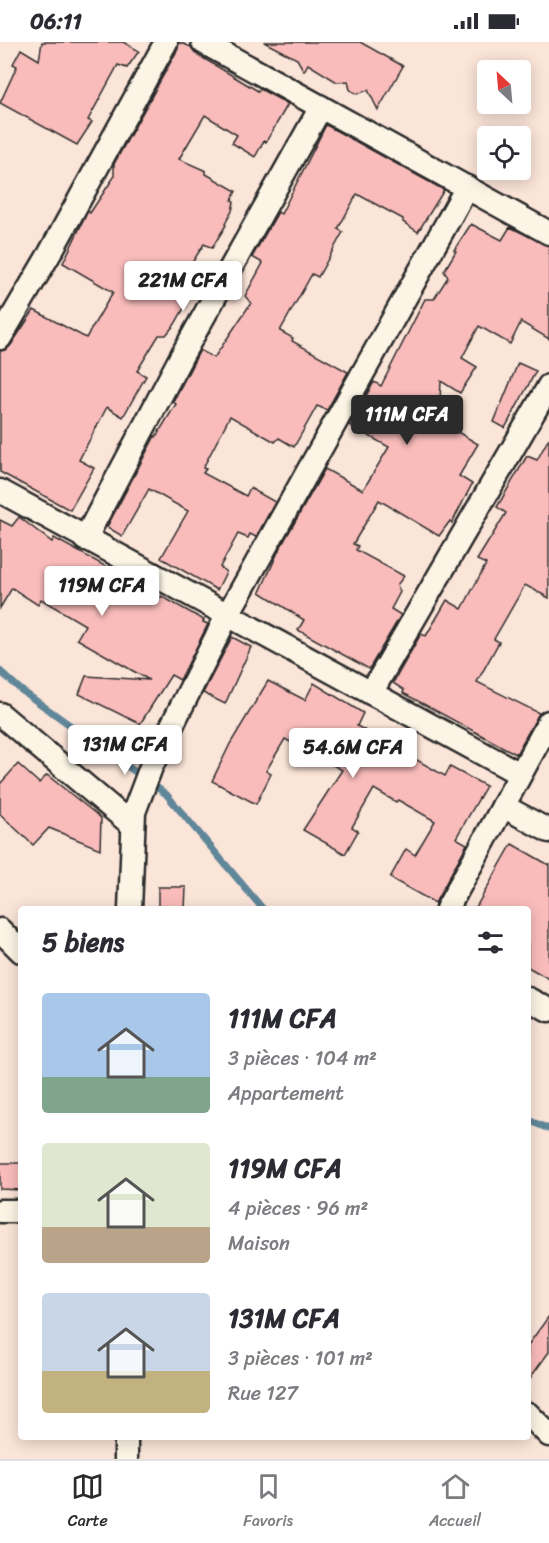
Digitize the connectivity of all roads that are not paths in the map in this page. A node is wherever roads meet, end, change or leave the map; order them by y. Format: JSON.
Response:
{"nodes":[{"id":1,"x":166,"y":42,"type":"edge"},
{"id":2,"x":203,"y":42,"type":"edge"},
{"id":3,"x":321,"y":107,"type":"junction"},
{"id":4,"x":467,"y":187,"type":"junction"},
{"id":5,"x":549,"y":233,"type":"edge"},
{"id":6,"x":0,"y":338,"type":"edge"},
{"id":7,"x":549,"y":386,"type":"edge"},
{"id":8,"x":0,"y":491,"type":"edge"},
{"id":9,"x":85,"y":538,"type":"junction"},
{"id":10,"x":227,"y":616,"type":"junction"},
{"id":11,"x":371,"y":693,"type":"junction"},
{"id":12,"x":0,"y":714,"type":"edge"},
{"id":13,"x":549,"y":722,"type":"edge"},
{"id":14,"x":520,"y":774,"type":"junction"},
{"id":15,"x":503,"y":806,"type":"junction"},
{"id":16,"x":132,"y":825,"type":"junction"},
{"id":17,"x":549,"y":831,"type":"edge"},
{"id":18,"x":130,"y":906,"type":"edge"},
{"id":19,"x":449,"y":906,"type":"edge"},
{"id":20,"x":0,"y":930,"type":"edge"},
{"id":21,"x":18,"y":949,"type":"edge"},
{"id":22,"x":18,"y":952,"type":"edge"},
{"id":23,"x":0,"y":953,"type":"edge"},
{"id":24,"x":531,"y":1001,"type":"edge"},
{"id":25,"x":549,"y":1010,"type":"edge"},
{"id":26,"x":0,"y":1211,"type":"edge"},
{"id":27,"x":18,"y":1211,"type":"edge"},
{"id":28,"x":531,"y":1417,"type":"edge"},
{"id":29,"x":549,"y":1435,"type":"edge"},
{"id":30,"x":126,"y":1440,"type":"edge"},
{"id":31,"x":126,"y":1459,"type":"edge"}],
"edges":[{"from":1,"to":6,"type":"street"},
{"from":2,"to":3,"type":"street"},
{"from":3,"to":4,"type":"street"},
{"from":3,"to":9,"type":"street"},
{"from":4,"to":5,"type":"street"},
{"from":4,"to":10,"type":"street"},
{"from":7,"to":11,"type":"street"},
{"from":8,"to":9,"type":"street"},
{"from":9,"to":10,"type":"street"},
{"from":10,"to":11,"type":"street"},
{"from":10,"to":16,"type":"street"},
{"from":11,"to":14,"type":"street"},
{"from":12,"to":16,"type":"street"},
{"from":13,"to":14,"type":"street"},
{"from":14,"to":15,"type":"street"},
{"from":15,"to":17,"type":"street"},
{"from":15,"to":19,"type":"street"},
{"from":16,"to":18,"type":"street"},
{"from":20,"to":21,"type":"street"},
{"from":22,"to":23,"type":"street"},
{"from":24,"to":25,"type":"street"},
{"from":26,"to":27,"type":"street"},
{"from":28,"to":29,"type":"street"},
{"from":30,"to":31,"type":"street"}]}
